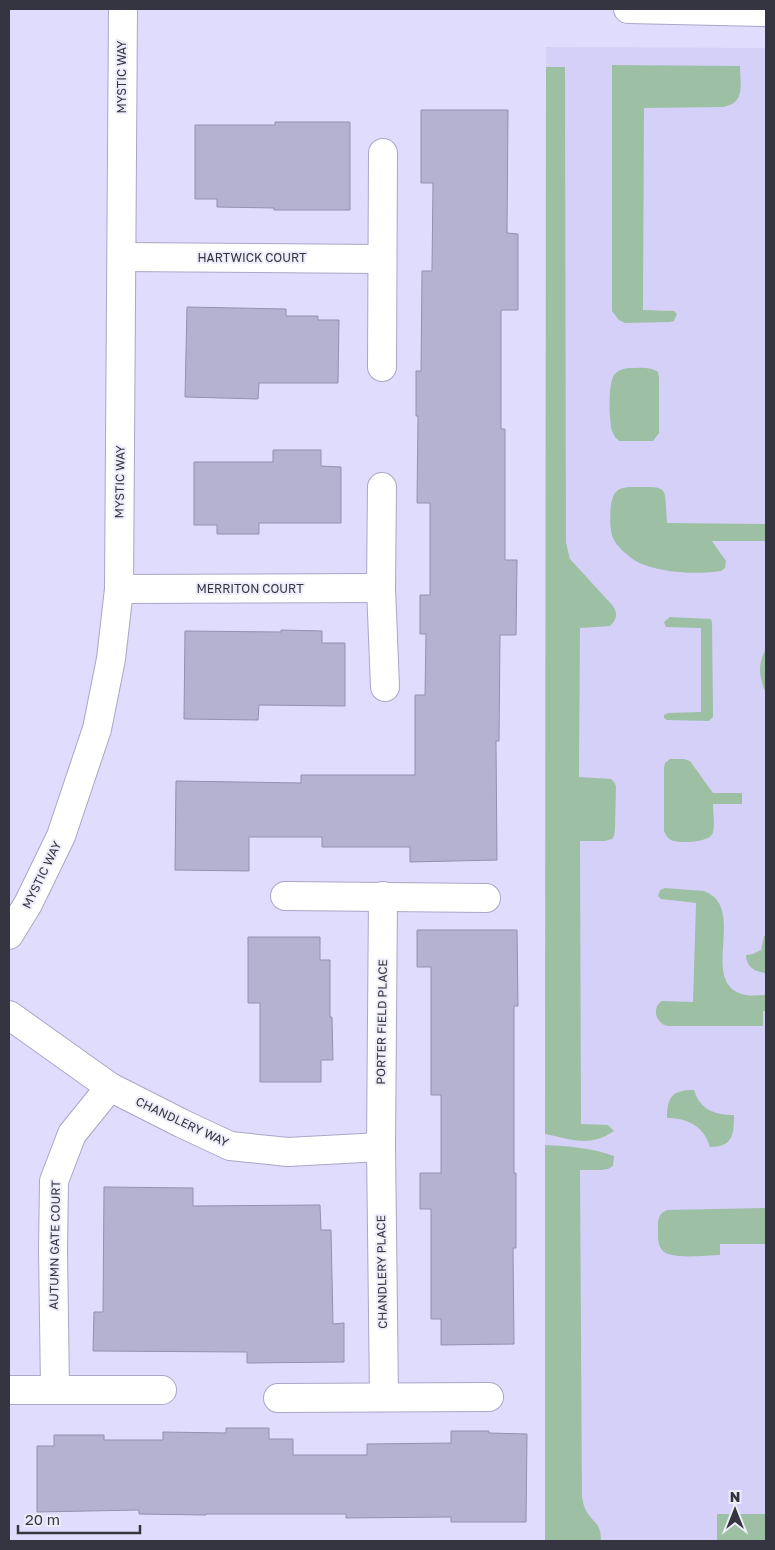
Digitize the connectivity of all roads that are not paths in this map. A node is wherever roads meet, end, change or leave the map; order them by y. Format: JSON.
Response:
{"nodes":[{"id":1,"x":123,"y":9,"type":"edge"},
{"id":2,"x":628,"y":9,"type":"edge"},
{"id":3,"x":766,"y":12,"type":"edge"},
{"id":4,"x":383,"y":153,"type":"dead end"},
{"id":5,"x":122,"y":257,"type":"junction"},
{"id":6,"x":382,"y":259,"type":"junction"},
{"id":7,"x":382,"y":367,"type":"dead end"},
{"id":8,"x":382,"y":487,"type":"dead end"},
{"id":9,"x":381,"y":588,"type":"junction"},
{"id":10,"x":119,"y":589,"type":"junction"},
{"id":11,"x":385,"y":687,"type":"dead end"},
{"id":12,"x":285,"y":896,"type":"dead end"},
{"id":13,"x":383,"y":896,"type":"junction"},
{"id":14,"x":486,"y":898,"type":"dead end"},
{"id":15,"x":9,"y":935,"type":"edge"},
{"id":16,"x":9,"y":1015,"type":"edge"},
{"id":17,"x":110,"y":1087,"type":"junction"},
{"id":18,"x":381,"y":1147,"type":"junction"},
{"id":19,"x":55,"y":1389,"type":"junction"},
{"id":20,"x":9,"y":1390,"type":"edge"},
{"id":21,"x":162,"y":1390,"type":"dead end"},
{"id":22,"x":384,"y":1397,"type":"junction"},
{"id":23,"x":490,"y":1397,"type":"dead end"},
{"id":24,"x":278,"y":1398,"type":"dead end"}],
"edges":[{"from":1,"to":5,"type":"street","name":"MYSTIC WAY"},
{"from":2,"to":3,"type":"street"},
{"from":4,"to":6,"type":"street"},
{"from":5,"to":6,"type":"street","name":"HARTWICK COURT"},
{"from":5,"to":10,"type":"street","name":"MYSTIC WAY"},
{"from":6,"to":7,"type":"street"},
{"from":8,"to":9,"type":"street"},
{"from":9,"to":10,"type":"street","name":"MERRITON COURT"},
{"from":9,"to":11,"type":"street"},
{"from":10,"to":15,"type":"street","name":"MYSTIC WAY"},
{"from":12,"to":13,"type":"street"},
{"from":13,"to":14,"type":"street"},
{"from":13,"to":18,"type":"street","name":"PORTER FIELD PLACE"},
{"from":16,"to":17,"type":"street","name":"CHANDLERY WAY"},
{"from":17,"to":18,"type":"street","name":"CHANDLERY WAY"},
{"from":17,"to":19,"type":"street","name":"AUTUMN GATE COURT"},
{"from":18,"to":22,"type":"street","name":"CHANDLERY PLACE"},
{"from":19,"to":20,"type":"street"},
{"from":19,"to":21,"type":"street"},
{"from":22,"to":23,"type":"street"},
{"from":22,"to":24,"type":"street"}]}
